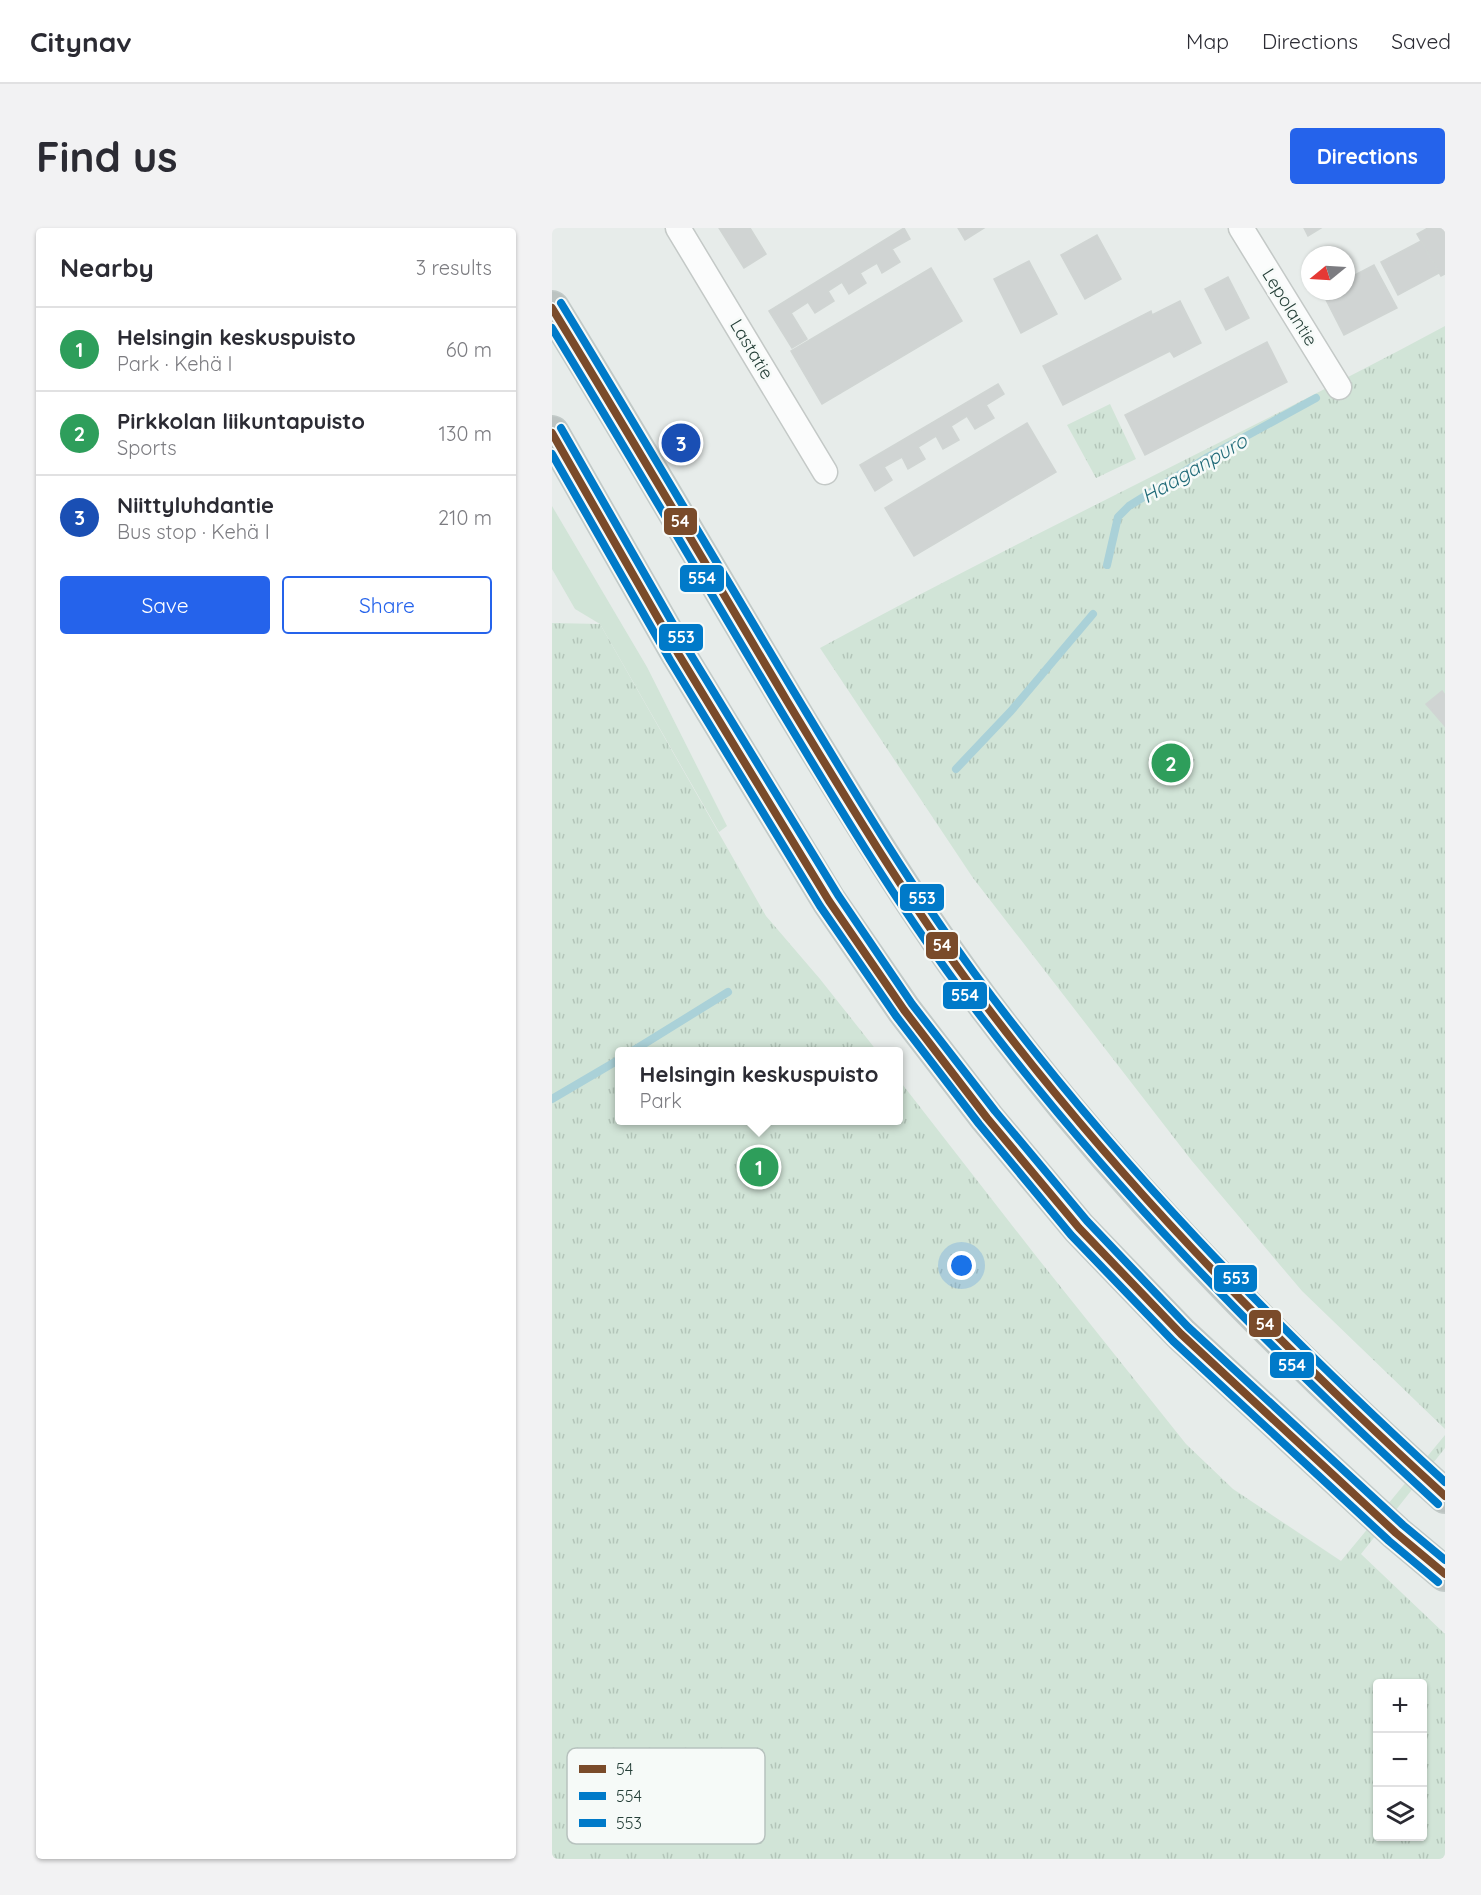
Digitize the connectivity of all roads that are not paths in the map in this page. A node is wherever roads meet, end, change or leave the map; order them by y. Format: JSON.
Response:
{"nodes":[{"id":1,"x":678,"y":228,"type":"edge"},
{"id":2,"x":1241,"y":228,"type":"edge"},
{"id":3,"x":552,"y":308,"type":"edge"},
{"id":4,"x":1339,"y":387,"type":"dead end"},
{"id":5,"x":552,"y":433,"type":"edge"},
{"id":6,"x":825,"y":472,"type":"dead end"},
{"id":7,"x":1354,"y":1414,"type":"junction"},
{"id":8,"x":1445,"y":1470,"type":"edge"},
{"id":9,"x":1445,"y":1496,"type":"edge"},
{"id":10,"x":1396,"y":1533,"type":"junction"},
{"id":11,"x":1445,"y":1574,"type":"edge"},
{"id":12,"x":1445,"y":1587,"type":"edge"}],
"edges":[{"from":1,"to":6,"type":"street","name":"Lastatie"},
{"from":2,"to":4,"type":"street","name":"Lepolantie"},
{"from":3,"to":7,"type":"highway"},
{"from":5,"to":10,"type":"highway"},
{"from":7,"to":8,"type":"highway"},
{"from":7,"to":9,"type":"highway"},
{"from":10,"to":11,"type":"highway"},
{"from":10,"to":12,"type":"highway"}]}
